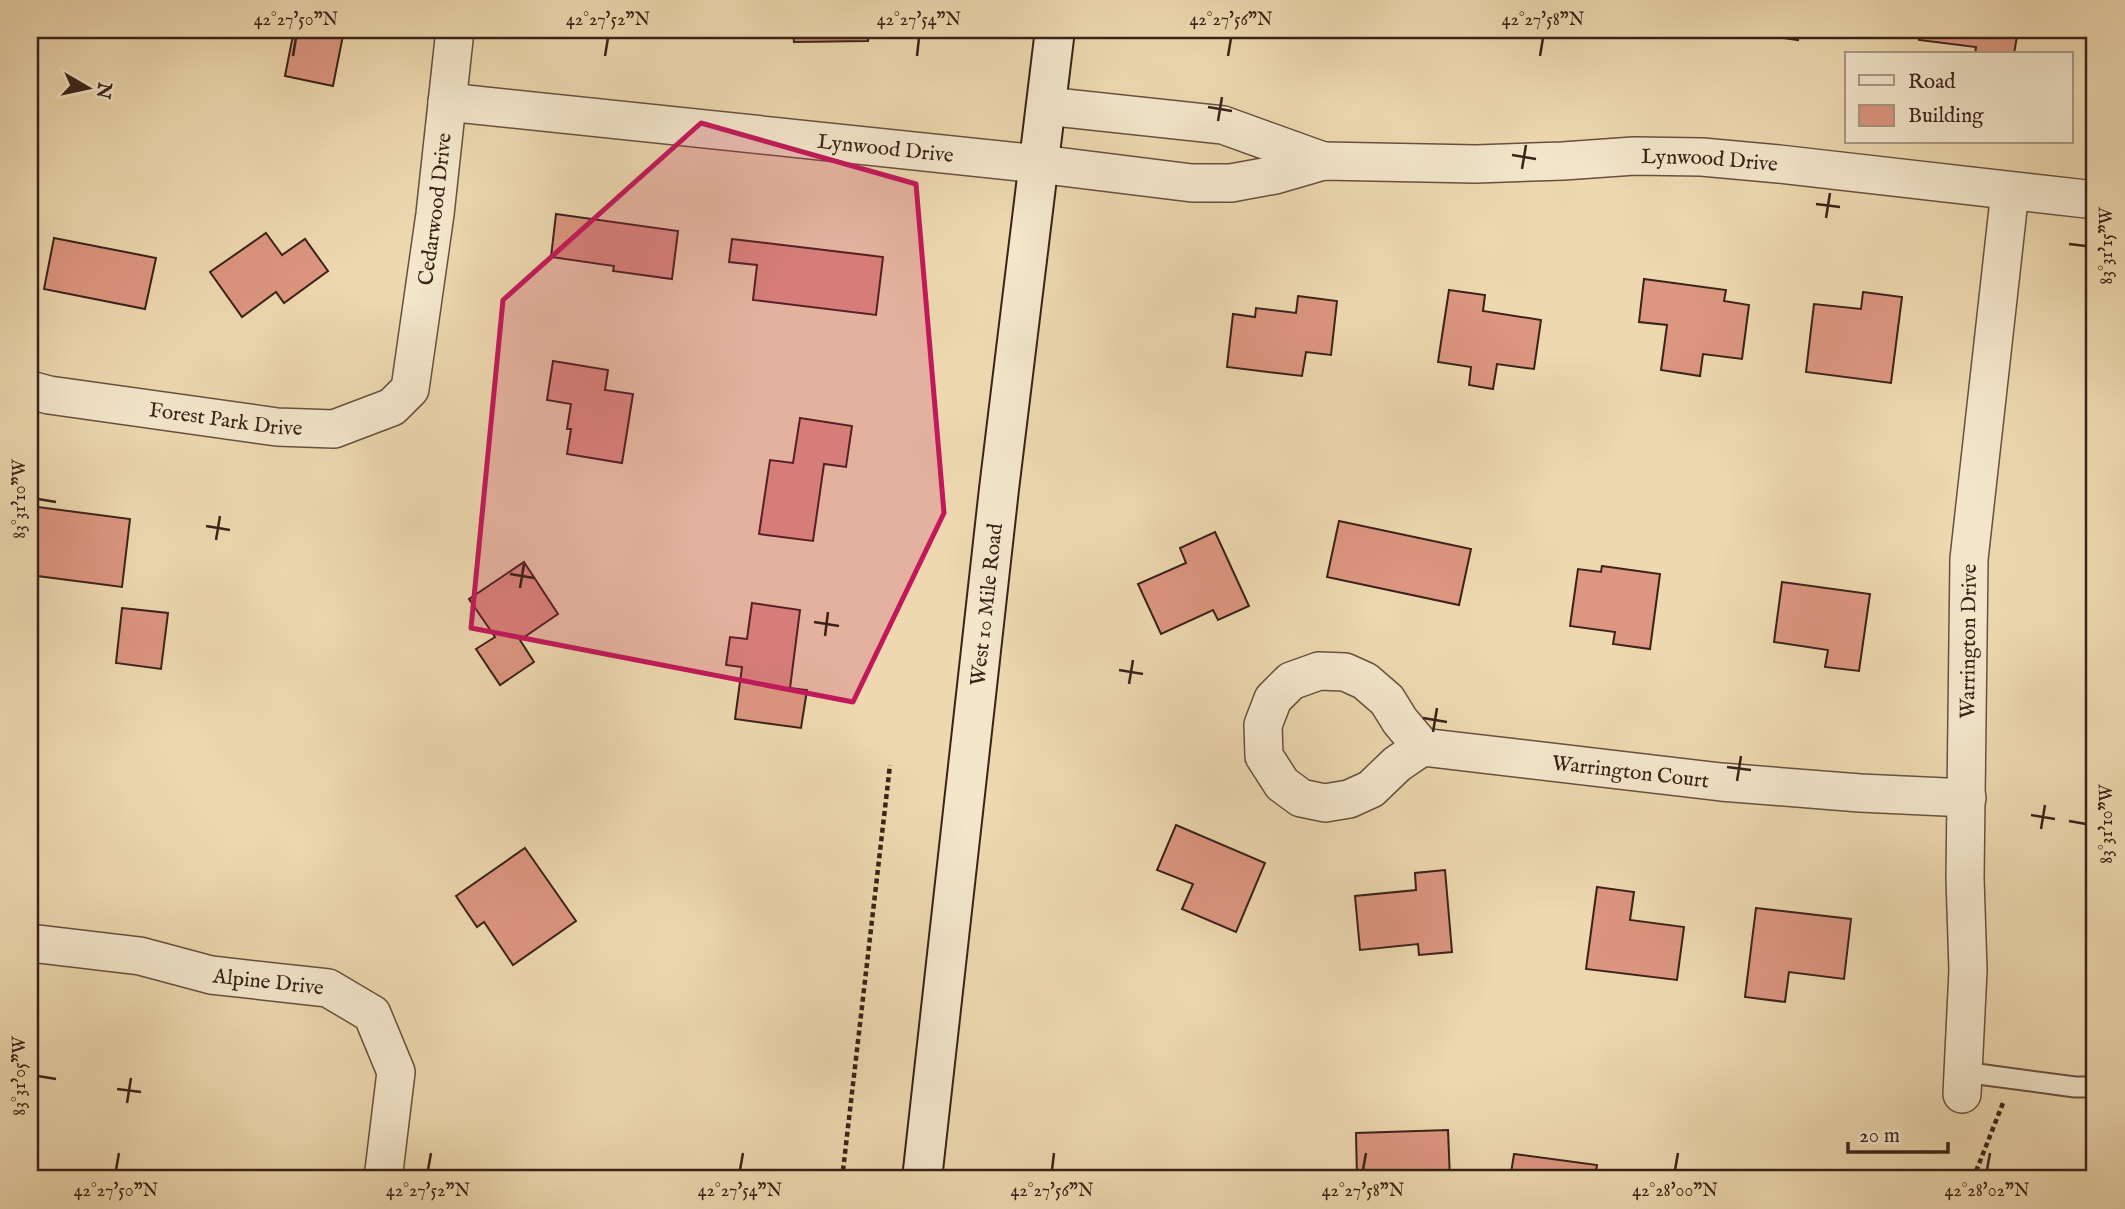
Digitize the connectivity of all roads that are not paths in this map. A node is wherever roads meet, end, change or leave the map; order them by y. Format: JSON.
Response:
{"nodes":[{"id":1,"x":456,"y":30,"type":"edge"},
{"id":2,"x":1055,"y":30,"type":"edge"},
{"id":3,"x":447,"y":103,"type":"junction"},
{"id":4,"x":1046,"y":106,"type":"junction"},
{"id":5,"x":1324,"y":162,"type":"junction"},
{"id":6,"x":1039,"y":164,"type":"junction"},
{"id":7,"x":2010,"y":191,"type":"junction"},
{"id":8,"x":2095,"y":200,"type":"edge"},
{"id":9,"x":410,"y":389,"type":"joint"},
{"id":10,"x":30,"y":390,"type":"edge"},
{"id":11,"x":1422,"y":747,"type":"dead end"},
{"id":12,"x":1967,"y":799,"type":"junction"},
{"id":13,"x":30,"y":943,"type":"edge"},
{"id":14,"x":1963,"y":1083,"type":"joint"},
{"id":15,"x":2095,"y":1087,"type":"edge"},
{"id":16,"x":383,"y":1179,"type":"edge"},
{"id":17,"x":922,"y":1179,"type":"edge"}],
"edges":[{"from":1,"to":3,"type":"street","name":"Cedarwood Drive"},
{"from":2,"to":4,"type":"main road","name":"West 10 Mile Road"},
{"from":3,"to":6,"type":"street","name":"Lynwood Drive"},
{"from":3,"to":9,"type":"street","name":"Cedarwood Drive"},
{"from":4,"to":5,"type":"street","name":"Lynwood Drive"},
{"from":4,"to":6,"type":"main road","name":"West 10 Mile Road"},
{"from":5,"to":6,"type":"street","name":"Lynwood Drive"},
{"from":5,"to":7,"type":"street","name":"Lynwood Drive"},
{"from":6,"to":17,"type":"main road","name":"West 10 Mile Road"},
{"from":7,"to":8,"type":"street","name":"Lynwood Drive"},
{"from":7,"to":12,"type":"street","name":"Warrington Drive"},
{"from":9,"to":10,"type":"street","name":"Forest Park Drive"},
{"from":11,"to":12,"type":"street","name":"Warrington Court"},
{"from":12,"to":14,"type":"street","name":"Warrington Drive"},
{"from":13,"to":16,"type":"street","name":"Alpine Drive"},
{"from":14,"to":15,"type":"lane"}]}
